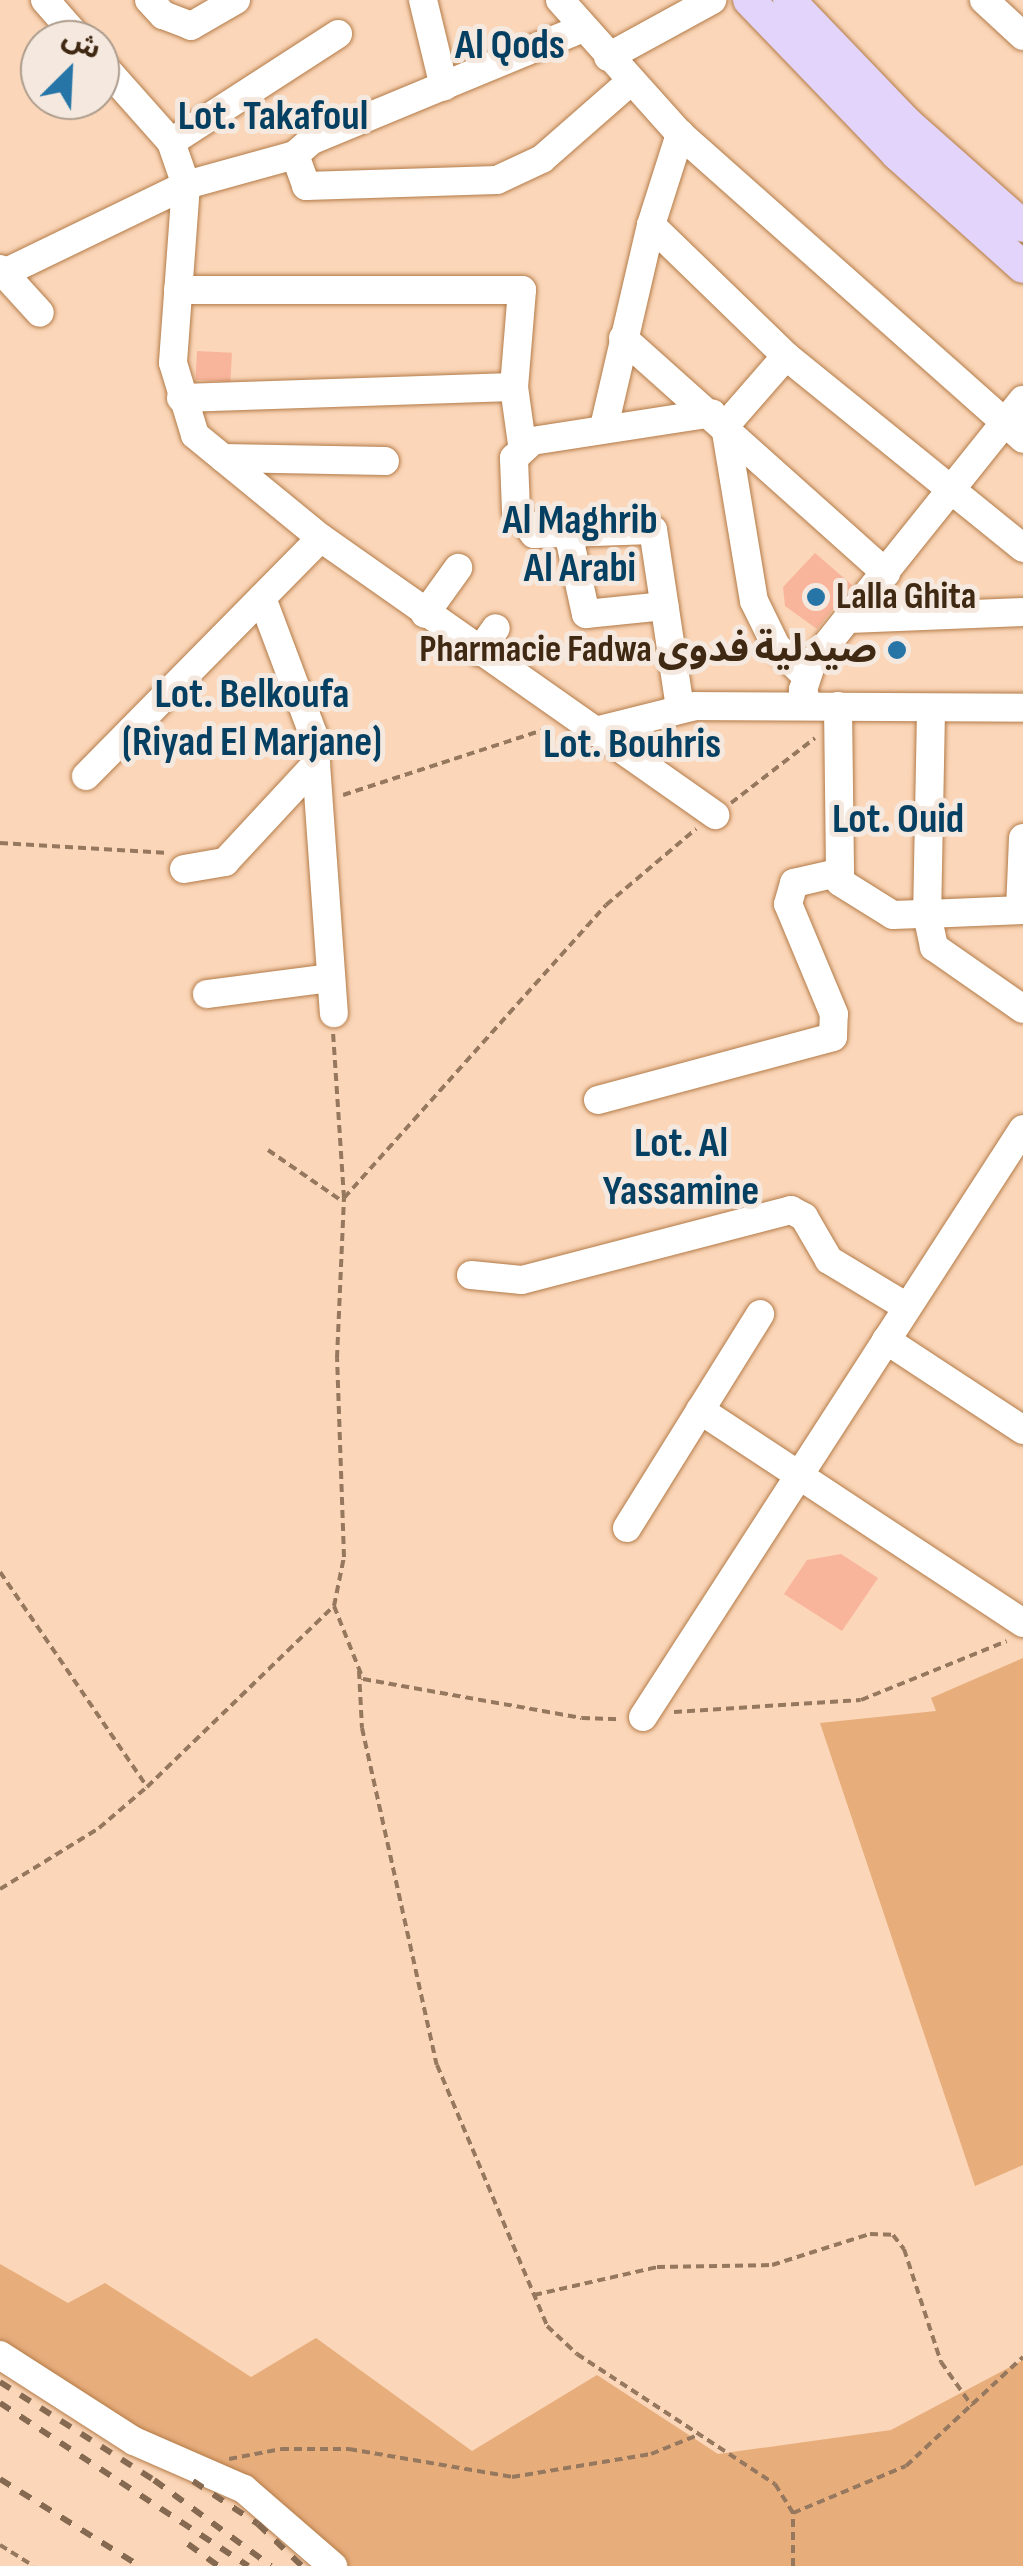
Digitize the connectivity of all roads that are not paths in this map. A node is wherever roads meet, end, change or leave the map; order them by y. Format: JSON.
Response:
{"nodes":[{"id":1,"x":45,"y":0,"type":"edge"},
{"id":2,"x":149,"y":0,"type":"edge"},
{"id":3,"x":236,"y":0,"type":"edge"},
{"id":4,"x":423,"y":0,"type":"edge"},
{"id":5,"x":560,"y":0,"type":"edge"},
{"id":6,"x":712,"y":0,"type":"edge"},
{"id":7,"x":749,"y":0,"type":"edge"},
{"id":8,"x":790,"y":0,"type":"edge"},
{"id":9,"x":984,"y":0,"type":"edge"},
{"id":10,"x":62,"y":20,"type":"edge"},
{"id":11,"x":583,"y":28,"type":"junction"},
{"id":12,"x":338,"y":34,"type":"dead end"},
{"id":13,"x":1023,"y":36,"type":"edge"},
{"id":14,"x":608,"y":57,"type":"junction"},
{"id":15,"x":630,"y":81,"type":"junction"},
{"id":16,"x":120,"y":85,"type":"edge"},
{"id":17,"x":444,"y":87,"type":"junction"},
{"id":18,"x":680,"y":134,"type":"junction"},
{"id":19,"x":170,"y":142,"type":"junction"},
{"id":20,"x":295,"y":155,"type":"junction"},
{"id":21,"x":186,"y":185,"type":"junction"},
{"id":22,"x":651,"y":226,"type":"junction"},
{"id":23,"x":1023,"y":226,"type":"edge"},
{"id":24,"x":1023,"y":267,"type":"edge"},
{"id":25,"x":1,"y":272,"type":"edge"},
{"id":26,"x":178,"y":290,"type":"junction"},
{"id":27,"x":40,"y":313,"type":"dead end"},
{"id":28,"x":623,"y":338,"type":"junction"},
{"id":29,"x":786,"y":356,"type":"junction"},
{"id":30,"x":514,"y":387,"type":"junction"},
{"id":31,"x":180,"y":398,"type":"junction"},
{"id":32,"x":1023,"y":400,"type":"edge"},
{"id":33,"x":718,"y":420,"type":"junction"},
{"id":34,"x":604,"y":427,"type":"junction"},
{"id":35,"x":1013,"y":432,"type":"edge"},
{"id":36,"x":522,"y":444,"type":"junction"},
{"id":37,"x":223,"y":458,"type":"junction"},
{"id":38,"x":385,"y":461,"type":"dead end"},
{"id":39,"x":952,"y":493,"type":"junction"},
{"id":40,"x":321,"y":538,"type":"junction"},
{"id":41,"x":570,"y":538,"type":"junction"},
{"id":42,"x":1023,"y":548,"type":"edge"},
{"id":43,"x":458,"y":568,"type":"dead end"},
{"id":44,"x":886,"y":573,"type":"junction"},
{"id":45,"x":262,"y":598,"type":"junction"},
{"id":46,"x":665,"y":606,"type":"junction"},
{"id":47,"x":1023,"y":612,"type":"edge"},
{"id":48,"x":424,"y":614,"type":"junction"},
{"id":49,"x":848,"y":618,"type":"junction"},
{"id":50,"x":496,"y":628,"type":"dead end"},
{"id":51,"x":479,"y":652,"type":"junction"},
{"id":52,"x":806,"y":689,"type":"junction"},
{"id":53,"x":680,"y":708,"type":"junction"},
{"id":54,"x":1023,"y":708,"type":"edge"},
{"id":55,"x":932,"y":711,"type":"junction"},
{"id":56,"x":838,"y":714,"type":"junction"},
{"id":57,"x":584,"y":728,"type":"junction"},
{"id":58,"x":316,"y":764,"type":"junction"},
{"id":59,"x":86,"y":776,"type":"dead end"},
{"id":60,"x":715,"y":814,"type":"road end"},
{"id":61,"x":1023,"y":838,"type":"edge"},
{"id":62,"x":184,"y":861,"type":"road end"},
{"id":63,"x":837,"y":873,"type":"junction"},
{"id":64,"x":1021,"y":910,"type":"edge"},
{"id":65,"x":927,"y":914,"type":"junction"},
{"id":66,"x":331,"y":978,"type":"junction"},
{"id":67,"x":207,"y":994,"type":"dead end"},
{"id":68,"x":1023,"y":1009,"type":"edge"},
{"id":69,"x":334,"y":1013,"type":"road end"},
{"id":70,"x":598,"y":1100,"type":"dead end"},
{"id":71,"x":1023,"y":1129,"type":"edge"},
{"id":72,"x":471,"y":1276,"type":"dead end"},
{"id":73,"x":907,"y":1307,"type":"junction"},
{"id":74,"x":760,"y":1314,"type":"dead end"},
{"id":75,"x":886,"y":1340,"type":"junction"},
{"id":76,"x":700,"y":1410,"type":"junction"},
{"id":77,"x":1023,"y":1430,"type":"edge"},
{"id":78,"x":796,"y":1474,"type":"junction"},
{"id":79,"x":627,"y":1528,"type":"dead end"},
{"id":80,"x":1023,"y":1623,"type":"edge"},
{"id":81,"x":643,"y":1717,"type":"dead end"},
{"id":82,"x":0,"y":2355,"type":"edge"},
{"id":83,"x":333,"y":2566,"type":"edge"}],
"edges":[{"from":1,"to":10,"type":"street"},
{"from":2,"to":3,"type":"street"},
{"from":4,"to":17,"type":"street"},
{"from":5,"to":11,"type":"street"},
{"from":6,"to":14,"type":"street"},
{"from":7,"to":24,"type":"main road"},
{"from":8,"to":23,"type":"main road"},
{"from":9,"to":13,"type":"street"},
{"from":11,"to":14,"type":"street"},
{"from":11,"to":17,"type":"street"},
{"from":12,"to":19,"type":"street"},
{"from":14,"to":15,"type":"street"},
{"from":15,"to":18,"type":"street"},
{"from":15,"to":20,"type":"street"},
{"from":16,"to":19,"type":"street"},
{"from":17,"to":20,"type":"street"},
{"from":18,"to":22,"type":"street"},
{"from":18,"to":35,"type":"street"},
{"from":19,"to":21,"type":"street"},
{"from":20,"to":21,"type":"street"},
{"from":21,"to":25,"type":"street"},
{"from":21,"to":26,"type":"street"},
{"from":22,"to":28,"type":"street"},
{"from":22,"to":29,"type":"street"},
{"from":25,"to":27,"type":"street"},
{"from":26,"to":30,"type":"street"},
{"from":26,"to":31,"type":"street"},
{"from":28,"to":33,"type":"street"},
{"from":28,"to":34,"type":"street"},
{"from":29,"to":33,"type":"street"},
{"from":29,"to":39,"type":"street"},
{"from":30,"to":31,"type":"street"},
{"from":30,"to":36,"type":"street"},
{"from":31,"to":37,"type":"street"},
{"from":32,"to":35,"type":"street"},
{"from":33,"to":34,"type":"street"},
{"from":33,"to":44,"type":"street"},
{"from":33,"to":52,"type":"street"},
{"from":34,"to":36,"type":"street"},
{"from":35,"to":39,"type":"street"},
{"from":36,"to":41,"type":"street"},
{"from":37,"to":38,"type":"street"},
{"from":37,"to":40,"type":"street"},
{"from":39,"to":42,"type":"street"},
{"from":39,"to":44,"type":"street"},
{"from":40,"to":45,"type":"street"},
{"from":40,"to":48,"type":"street"},
{"from":41,"to":46,"type":"street"},
{"from":41,"to":46,"type":"street"},
{"from":43,"to":48,"type":"street"},
{"from":44,"to":49,"type":"street"},
{"from":45,"to":58,"type":"street"},
{"from":45,"to":59,"type":"street"},
{"from":46,"to":53,"type":"street"},
{"from":47,"to":49,"type":"street"},
{"from":48,"to":51,"type":"street"},
{"from":49,"to":52,"type":"street"},
{"from":50,"to":51,"type":"street"},
{"from":51,"to":57,"type":"street"},
{"from":52,"to":53,"type":"street"},
{"from":52,"to":56,"type":"street"},
{"from":53,"to":57,"type":"street"},
{"from":54,"to":55,"type":"street"},
{"from":55,"to":56,"type":"street"},
{"from":55,"to":65,"type":"street"},
{"from":56,"to":63,"type":"street"},
{"from":57,"to":60,"type":"street"},
{"from":58,"to":62,"type":"street"},
{"from":58,"to":66,"type":"street"},
{"from":61,"to":64,"type":"street"},
{"from":63,"to":65,"type":"street"},
{"from":63,"to":70,"type":"street"},
{"from":64,"to":65,"type":"street"},
{"from":65,"to":68,"type":"street"},
{"from":66,"to":67,"type":"street"},
{"from":66,"to":69,"type":"street"},
{"from":71,"to":73,"type":"street"},
{"from":72,"to":73,"type":"street"},
{"from":73,"to":75,"type":"street"},
{"from":74,"to":76,"type":"street"},
{"from":75,"to":77,"type":"street"},
{"from":75,"to":78,"type":"street"},
{"from":76,"to":78,"type":"street"},
{"from":76,"to":79,"type":"street"},
{"from":78,"to":80,"type":"street"},
{"from":78,"to":81,"type":"street"},
{"from":82,"to":83,"type":"street"}]}
